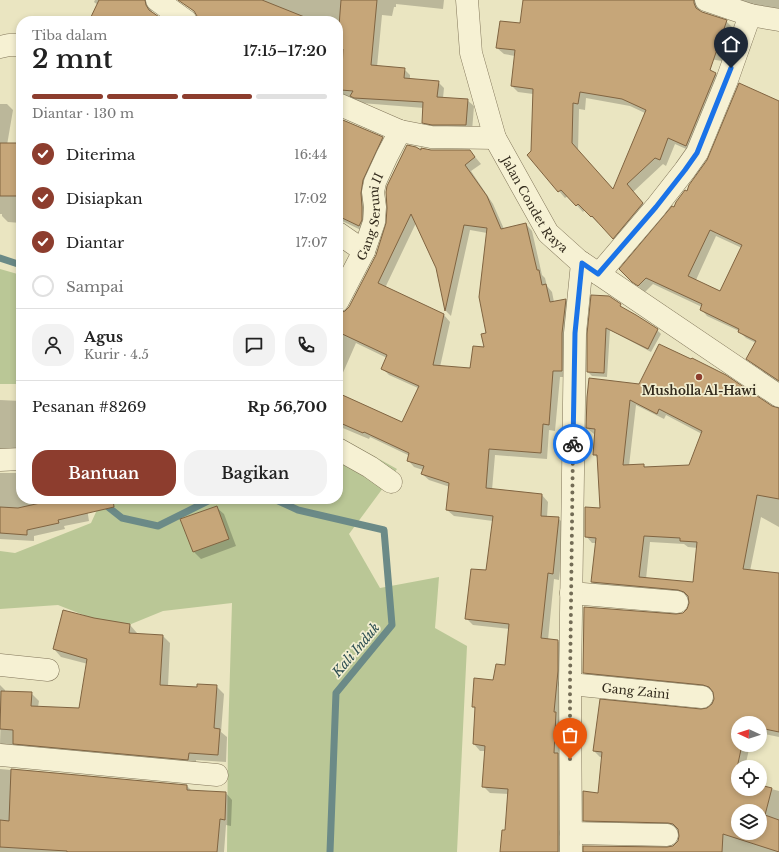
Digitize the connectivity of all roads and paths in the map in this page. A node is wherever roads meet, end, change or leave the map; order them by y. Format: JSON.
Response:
{"nodes":[{"id":1,"x":157,"y":0,"type":"edge"},
{"id":2,"x":466,"y":0,"type":"edge"},
{"id":3,"x":706,"y":0,"type":"edge"},
{"id":4,"x":750,"y":14,"type":"junction"},
{"id":5,"x":179,"y":16,"type":"edge"},
{"id":6,"x":779,"y":20,"type":"edge"},
{"id":7,"x":16,"y":45,"type":"edge"},
{"id":8,"x":0,"y":47,"type":"edge"},
{"id":9,"x":343,"y":106,"type":"edge"},
{"id":10,"x":400,"y":131,"type":"junction"},
{"id":11,"x":495,"y":138,"type":"junction"},
{"id":12,"x":343,"y":236,"type":"edge"},
{"id":13,"x":364,"y":251,"type":"junction"},
{"id":14,"x":590,"y":269,"type":"junction"},
{"id":15,"x":343,"y":291,"type":"edge"},
{"id":16,"x":779,"y":396,"type":"edge"},
{"id":17,"x":343,"y":452,"type":"edge"},
{"id":18,"x":16,"y":459,"type":"edge"},
{"id":19,"x":0,"y":460,"type":"edge"},
{"id":20,"x":391,"y":482,"type":"dead end"},
{"id":21,"x":571,"y":593,"type":"junction"},
{"id":22,"x":677,"y":602,"type":"dead end"},
{"id":23,"x":0,"y":665,"type":"edge"},
{"id":24,"x":48,"y":670,"type":"dead end"},
{"id":25,"x":570,"y":684,"type":"junction"},
{"id":26,"x":702,"y":697,"type":"dead end"},
{"id":27,"x":0,"y":755,"type":"edge"},
{"id":28,"x":217,"y":776,"type":"dead end"},
{"id":29,"x":667,"y":835,"type":"dead end"},
{"id":30,"x":571,"y":843,"type":"edge"}],
"edges":[{"from":1,"to":5,"type":"street"},
{"from":2,"to":11,"type":"street","name":"Jalan Condet Raya"},
{"from":3,"to":4,"type":"street"},
{"from":4,"to":6,"type":"street"},
{"from":4,"to":14,"type":"street"},
{"from":7,"to":8,"type":"street"},
{"from":9,"to":10,"type":"street"},
{"from":10,"to":11,"type":"street"},
{"from":10,"to":13,"type":"street","name":"Gang Seruni II"},
{"from":11,"to":14,"type":"street","name":"Jalan Condet Raya"},
{"from":12,"to":13,"type":"street"},
{"from":13,"to":15,"type":"street","name":"Gang Seruni II"},
{"from":14,"to":16,"type":"street","name":"Jalan Condet Raya"},
{"from":14,"to":21,"type":"street"},
{"from":17,"to":20,"type":"street"},
{"from":18,"to":19,"type":"street"},
{"from":21,"to":22,"type":"street"},
{"from":21,"to":25,"type":"street"},
{"from":23,"to":24,"type":"street"},
{"from":25,"to":26,"type":"street","name":"Gang Zaini"},
{"from":25,"to":30,"type":"street"},
{"from":27,"to":28,"type":"street"},
{"from":29,"to":30,"type":"street"}]}
